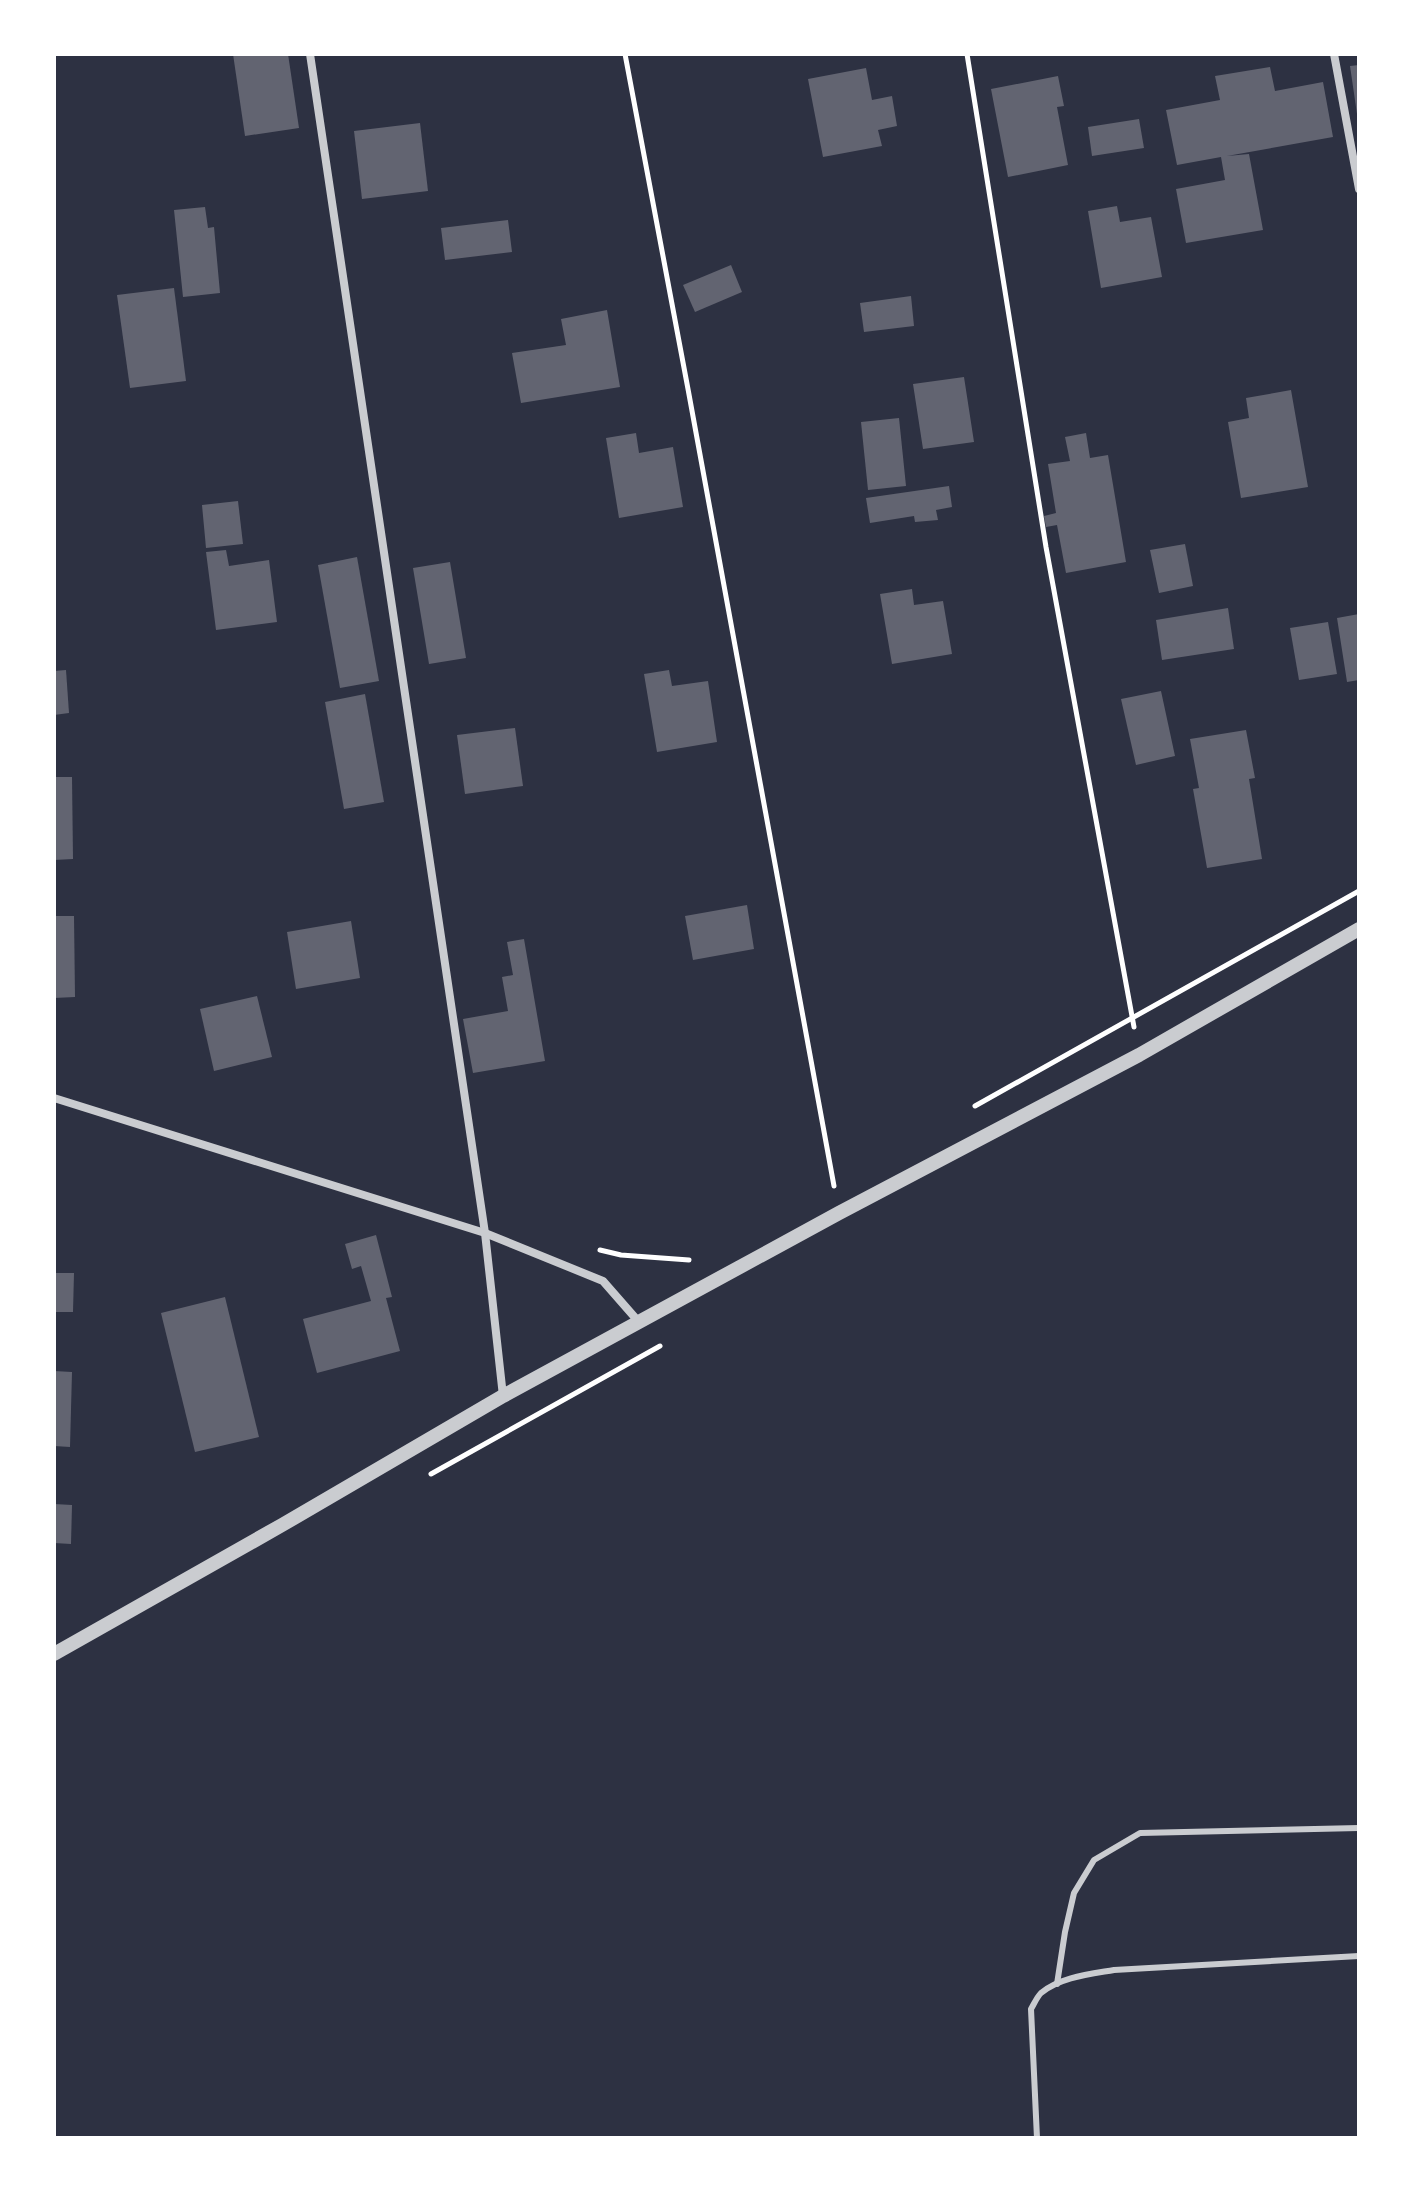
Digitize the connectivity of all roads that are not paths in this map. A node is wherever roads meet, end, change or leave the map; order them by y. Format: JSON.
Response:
{"nodes":[{"id":1,"x":310,"y":54,"type":"edge"},
{"id":2,"x":1334,"y":54,"type":"edge"},
{"id":3,"x":1359,"y":189,"type":"edge"},
{"id":4,"x":1359,"y":929,"type":"edge"},
{"id":5,"x":54,"y":1098,"type":"edge"},
{"id":6,"x":485,"y":1233,"type":"junction"},
{"id":7,"x":638,"y":1321,"type":"junction"},
{"id":8,"x":503,"y":1396,"type":"junction"},
{"id":9,"x":54,"y":1654,"type":"edge"},
{"id":10,"x":1359,"y":1828,"type":"edge"},
{"id":11,"x":1359,"y":1956,"type":"edge"},
{"id":12,"x":1057,"y":1984,"type":"junction"},
{"id":13,"x":1037,"y":2138,"type":"edge"}],
"edges":[{"from":1,"to":6,"type":"street"},
{"from":2,"to":3,"type":"street"},
{"from":4,"to":7,"type":"street"},
{"from":5,"to":6,"type":"street"},
{"from":6,"to":7,"type":"street"},
{"from":6,"to":8,"type":"street"},
{"from":7,"to":8,"type":"street"},
{"from":8,"to":9,"type":"street"},
{"from":10,"to":12,"type":"lane"},
{"from":11,"to":12,"type":"lane"},
{"from":12,"to":13,"type":"lane"}]}
